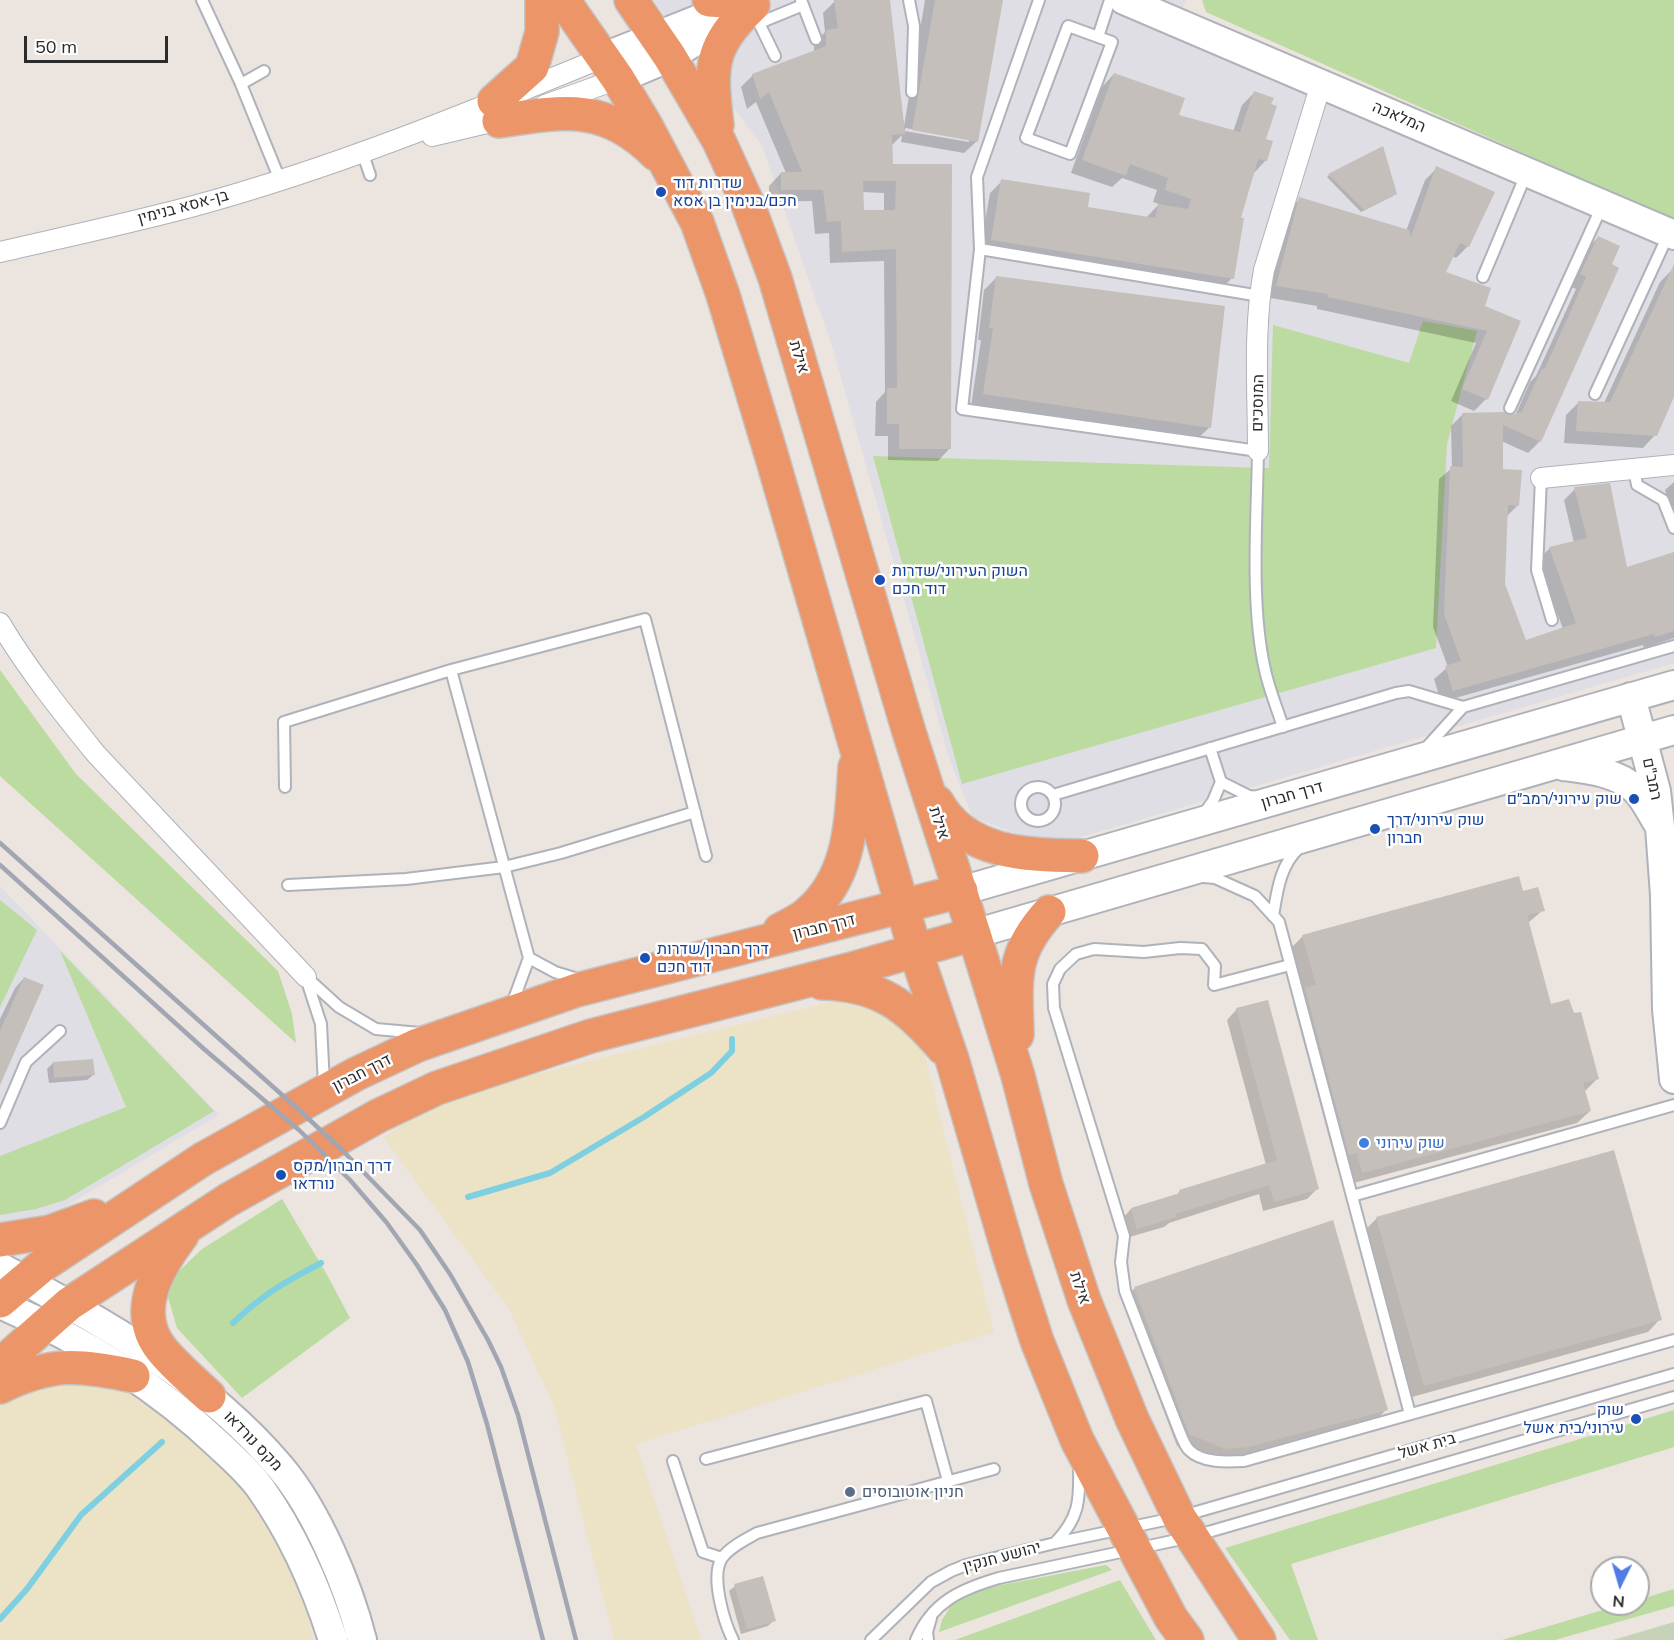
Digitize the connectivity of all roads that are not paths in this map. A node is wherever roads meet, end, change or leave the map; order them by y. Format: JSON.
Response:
{"nodes":[{"id":1,"x":202,"y":0,"type":"edge"},
{"id":2,"x":543,"y":0,"type":"edge"},
{"id":3,"x":563,"y":0,"type":"edge"},
{"id":4,"x":632,"y":0,"type":"edge"},
{"id":5,"x":709,"y":0,"type":"edge"},
{"id":6,"x":909,"y":0,"type":"edge"},
{"id":7,"x":1039,"y":0,"type":"edge"},
{"id":8,"x":1127,"y":1,"type":"edge"},
{"id":9,"x":751,"y":2,"type":"edge"},
{"id":10,"x":802,"y":3,"type":"edge"},
{"id":11,"x":1171,"y":9,"type":"edge"},
{"id":12,"x":1098,"y":37,"type":"junction"},
{"id":13,"x":816,"y":39,"type":"dead end"},
{"id":14,"x":663,"y":46,"type":"junction"},
{"id":15,"x":775,"y":56,"type":"dead end"},
{"id":16,"x":611,"y":68,"type":"junction"},
{"id":17,"x":264,"y":71,"type":"dead end"},
{"id":18,"x":241,"y":84,"type":"junction"},
{"id":19,"x":1321,"y":84,"type":"junction"},
{"id":20,"x":912,"y":92,"type":"dead end"},
{"id":21,"x":497,"y":111,"type":"junction"},
{"id":22,"x":719,"y":141,"type":"junction"},
{"id":23,"x":362,"y":152,"type":"junction"},
{"id":24,"x":668,"y":166,"type":"junction"},
{"id":25,"x":1527,"y":172,"type":"junction"},
{"id":26,"x":370,"y":175,"type":"dead end"},
{"id":27,"x":280,"y":180,"type":"junction"},
{"id":28,"x":1602,"y":205,"type":"junction"},
{"id":29,"x":1671,"y":234,"type":"edge"},
{"id":30,"x":980,"y":249,"type":"junction"},
{"id":31,"x":0,"y":252,"type":"edge"},
{"id":32,"x":1484,"y":278,"type":"dead end"},
{"id":33,"x":1260,"y":296,"type":"junction"},
{"id":34,"x":1595,"y":394,"type":"dead end"},
{"id":35,"x":1510,"y":408,"type":"dead end"},
{"id":36,"x":1258,"y":451,"type":"junction"},
{"id":37,"x":1674,"y":465,"type":"edge"},
{"id":38,"x":1634,"y":469,"type":"junction"},
{"id":39,"x":1541,"y":478,"type":"joint"},
{"id":40,"x":1674,"y":528,"type":"edge"},
{"id":41,"x":1552,"y":620,"type":"dead end"},
{"id":42,"x":0,"y":623,"type":"edge"},
{"id":43,"x":1674,"y":646,"type":"edge"},
{"id":44,"x":451,"y":670,"type":"junction"},
{"id":45,"x":1674,"y":685,"type":"edge"},
{"id":46,"x":1631,"y":697,"type":"junction"},
{"id":47,"x":1464,"y":707,"type":"junction"},
{"id":48,"x":1283,"y":727,"type":"junction"},
{"id":49,"x":1674,"y":730,"type":"edge"},
{"id":50,"x":1643,"y":739,"type":"junction"},
{"id":51,"x":856,"y":747,"type":"junction"},
{"id":52,"x":1210,"y":748,"type":"junction"},
{"id":53,"x":1415,"y":760,"type":"junction"},
{"id":54,"x":1556,"y":764,"type":"junction"},
{"id":55,"x":1674,"y":767,"type":"edge"},
{"id":56,"x":922,"y":772,"type":"junction"},
{"id":57,"x":1221,"y":782,"type":"junction"},
{"id":58,"x":285,"y":787,"type":"dead end"},
{"id":59,"x":1053,"y":795,"type":"dead end"},
{"id":60,"x":1277,"y":800,"type":"junction"},
{"id":61,"x":695,"y":812,"type":"junction"},
{"id":62,"x":1659,"y":817,"type":"junction"},
{"id":63,"x":1197,"y":823,"type":"junction"},
{"id":64,"x":1314,"y":835,"type":"junction"},
{"id":65,"x":706,"y":856,"type":"dead end"},
{"id":66,"x":1082,"y":856,"type":"junction"},
{"id":67,"x":504,"y":867,"type":"junction"},
{"id":68,"x":1177,"y":874,"type":"junction"},
{"id":69,"x":288,"y":885,"type":"dead end"},
{"id":70,"x":961,"y":891,"type":"junction"},
{"id":71,"x":903,"y":907,"type":"junction"},
{"id":72,"x":1049,"y":912,"type":"junction"},
{"id":73,"x":1273,"y":916,"type":"junction"},
{"id":74,"x":974,"y":934,"type":"junction"},
{"id":75,"x":755,"y":944,"type":"junction"},
{"id":76,"x":915,"y":950,"type":"junction"},
{"id":77,"x":529,"y":958,"type":"junction"},
{"id":78,"x":1290,"y":965,"type":"junction"},
{"id":79,"x":306,"y":977,"type":"junction"},
{"id":80,"x":796,"y":983,"type":"junction"},
{"id":81,"x":599,"y":985,"type":"junction"},
{"id":82,"x":508,"y":1013,"type":"junction"},
{"id":83,"x":60,"y":1031,"type":"dead end"},
{"id":84,"x":444,"y":1036,"type":"junction"},
{"id":85,"x":952,"y":1059,"type":"junction"},
{"id":86,"x":1018,"y":1076,"type":"junction"},
{"id":87,"x":1674,"y":1079,"type":"edge"},
{"id":88,"x":325,"y":1091,"type":"junction"},
{"id":89,"x":1674,"y":1106,"type":"edge"},
{"id":90,"x":0,"y":1122,"type":"edge"},
{"id":91,"x":1352,"y":1196,"type":"junction"},
{"id":92,"x":136,"y":1202,"type":"junction"},
{"id":93,"x":190,"y":1224,"type":"junction"},
{"id":94,"x":0,"y":1240,"type":"edge"},
{"id":95,"x":6,"y":1288,"type":"edge"},
{"id":96,"x":58,"y":1314,"type":"junction"},
{"id":97,"x":1674,"y":1340,"type":"edge"},
{"id":98,"x":0,"y":1365,"type":"edge"},
{"id":99,"x":1674,"y":1374,"type":"edge"},
{"id":100,"x":133,"y":1376,"type":"junction"},
{"id":101,"x":0,"y":1387,"type":"edge"},
{"id":102,"x":209,"y":1396,"type":"junction"},
{"id":103,"x":1674,"y":1397,"type":"edge"},
{"id":104,"x":1410,"y":1414,"type":"junction"},
{"id":105,"x":1077,"y":1440,"type":"junction"},
{"id":106,"x":706,"y":1459,"type":"dead end"},
{"id":107,"x":673,"y":1461,"type":"dead end"},
{"id":108,"x":994,"y":1469,"type":"dead end"},
{"id":109,"x":948,"y":1481,"type":"junction"},
{"id":110,"x":1185,"y":1527,"type":"junction"},
{"id":111,"x":1129,"y":1539,"type":"junction"},
{"id":112,"x":1055,"y":1543,"type":"junction"},
{"id":113,"x":722,"y":1558,"type":"junction"},
{"id":114,"x":933,"y":1612,"type":"junction"},
{"id":115,"x":1180,"y":1634,"type":"edge"},
{"id":116,"x":333,"y":1640,"type":"edge"},
{"id":117,"x":362,"y":1640,"type":"edge"},
{"id":118,"x":734,"y":1640,"type":"edge"},
{"id":119,"x":871,"y":1640,"type":"edge"},
{"id":120,"x":916,"y":1640,"type":"edge"},
{"id":121,"x":928,"y":1640,"type":"edge"},
{"id":122,"x":1259,"y":1640,"type":"edge"}],
"edges":[{"from":1,"to":18,"type":"lane"},
{"from":2,"to":21,"type":"highway"},
{"from":3,"to":16,"type":"highway"},
{"from":4,"to":14,"type":"highway","name":"אילת"},
{"from":5,"to":9,"type":"highway"},
{"from":6,"to":20,"type":"lane"},
{"from":7,"to":30,"type":"lane"},
{"from":8,"to":11,"type":"street","name":"המלאכה"},
{"from":8,"to":12,"type":"lane"},
{"from":9,"to":14,"type":"street"},
{"from":9,"to":22,"type":"highway"},
{"from":10,"to":13,"type":"lane"},
{"from":10,"to":15,"type":"lane"},
{"from":11,"to":19,"type":"street","name":"המלאכה"},
{"from":12,"to":12,"type":"lane"},
{"from":14,"to":16,"type":"street","name":"בן-אסא בנימין"},
{"from":14,"to":22,"type":"highway","name":"אילת"},
{"from":16,"to":21,"type":"street","name":"בן-אסא בנימין"},
{"from":16,"to":24,"type":"highway"},
{"from":17,"to":18,"type":"lane"},
{"from":18,"to":27,"type":"lane"},
{"from":19,"to":25,"type":"street","name":"המלאכה"},
{"from":19,"to":33,"type":"street","name":"המוסכים"},
{"from":21,"to":23,"type":"street","name":"בן-אסא בנימין"},
{"from":21,"to":24,"type":"highway"},
{"from":22,"to":56,"type":"highway","name":"אילת"},
{"from":23,"to":26,"type":"lane"},
{"from":23,"to":27,"type":"street","name":"בן-אסא בנימין"},
{"from":24,"to":51,"type":"highway"},
{"from":25,"to":28,"type":"street","name":"המלאכה"},
{"from":25,"to":32,"type":"lane"},
{"from":27,"to":31,"type":"street","name":"בן-אסא בנימין"},
{"from":28,"to":29,"type":"street","name":"המלאכה"},
{"from":28,"to":35,"type":"lane"},
{"from":29,"to":34,"type":"lane"},
{"from":30,"to":33,"type":"lane"},
{"from":30,"to":36,"type":"lane"},
{"from":33,"to":36,"type":"street","name":"המוסכים"},
{"from":36,"to":48,"type":"lane","name":"המוסכים"},
{"from":37,"to":38,"type":"street"},
{"from":38,"to":39,"type":"street"},
{"from":38,"to":40,"type":"lane"},
{"from":39,"to":41,"type":"lane"},
{"from":42,"to":79,"type":"street"},
{"from":43,"to":47,"type":"lane"},
{"from":44,"to":58,"type":"lane"},
{"from":44,"to":61,"type":"lane"},
{"from":44,"to":67,"type":"lane"},
{"from":45,"to":46,"type":"street","name":"דרך חברון"},
{"from":46,"to":50,"type":"street","name":"רמב\"ם"},
{"from":46,"to":53,"type":"street","name":"דרך חברון"},
{"from":47,"to":48,"type":"lane"},
{"from":47,"to":53,"type":"lane"},
{"from":48,"to":52,"type":"lane"},
{"from":49,"to":50,"type":"street"},
{"from":50,"to":54,"type":"street"},
{"from":50,"to":62,"type":"street","name":"רמב\"ם"},
{"from":51,"to":71,"type":"highway"},
{"from":51,"to":75,"type":"highway"},
{"from":52,"to":57,"type":"lane"},
{"from":52,"to":59,"type":"lane"},
{"from":53,"to":60,"type":"street","name":"דרך חברון"},
{"from":54,"to":62,"type":"street"},
{"from":54,"to":64,"type":"street"},
{"from":55,"to":62,"type":"street"},
{"from":56,"to":66,"type":"highway"},
{"from":56,"to":70,"type":"highway","name":"אילת"},
{"from":57,"to":60,"type":"lane"},
{"from":57,"to":63,"type":"lane"},
{"from":60,"to":63,"type":"street","name":"דרך חברון"},
{"from":61,"to":65,"type":"lane"},
{"from":61,"to":67,"type":"lane"},
{"from":62,"to":87,"type":"street","name":"רמב\"ם"},
{"from":63,"to":66,"type":"street","name":"דרך חברון"},
{"from":64,"to":68,"type":"street"},
{"from":64,"to":73,"type":"lane"},
{"from":66,"to":70,"type":"street","name":"דרך חברון"},
{"from":67,"to":69,"type":"lane"},
{"from":67,"to":77,"type":"lane"},
{"from":68,"to":72,"type":"street"},
{"from":68,"to":73,"type":"lane"},
{"from":70,"to":71,"type":"highway","name":"דרך חברון"},
{"from":70,"to":74,"type":"highway","name":"אילת"},
{"from":71,"to":75,"type":"highway","name":"דרך חברון"},
{"from":71,"to":76,"type":"highway"},
{"from":72,"to":74,"type":"street"},
{"from":72,"to":86,"type":"highway"},
{"from":73,"to":78,"type":"lane"},
{"from":74,"to":76,"type":"highway"},
{"from":74,"to":86,"type":"highway","name":"אילת"},
{"from":75,"to":81,"type":"highway","name":"דרך חברון"},
{"from":76,"to":80,"type":"highway"},
{"from":76,"to":85,"type":"highway"},
{"from":77,"to":81,"type":"lane"},
{"from":77,"to":82,"type":"lane"},
{"from":78,"to":91,"type":"lane"},
{"from":78,"to":104,"type":"lane"},
{"from":79,"to":84,"type":"lane"},
{"from":79,"to":88,"type":"lane"},
{"from":80,"to":85,"type":"highway"},
{"from":80,"to":93,"type":"highway"},
{"from":81,"to":82,"type":"highway","name":"דרך חברון"},
{"from":82,"to":84,"type":"highway","name":"דרך חברון"},
{"from":83,"to":90,"type":"lane"},
{"from":84,"to":88,"type":"highway","name":"דרך חברון"},
{"from":85,"to":105,"type":"highway"},
{"from":86,"to":110,"type":"highway","name":"אילת"},
{"from":88,"to":92,"type":"highway","name":"דרך חברון"},
{"from":89,"to":91,"type":"lane"},
{"from":91,"to":104,"type":"lane"},
{"from":92,"to":94,"type":"highway"},
{"from":92,"to":95,"type":"highway","name":"דרך חברון"},
{"from":93,"to":96,"type":"highway"},
{"from":93,"to":102,"type":"highway"},
{"from":95,"to":96,"type":"street","name":"דרך חברון"},
{"from":96,"to":98,"type":"highway"},
{"from":96,"to":100,"type":"street","name":"מקס נורדאו"},
{"from":96,"to":102,"type":"street","name":"מקס נורדאו"},
{"from":97,"to":104,"type":"lane"},
{"from":99,"to":110,"type":"lane","name":"בית אשל"},
{"from":100,"to":101,"type":"highway"},
{"from":100,"to":116,"type":"street","name":"מקס נורדאו"},
{"from":102,"to":117,"type":"street","name":"מקס נורדאו"},
{"from":103,"to":110,"type":"lane","name":"בית אשל"},
{"from":105,"to":111,"type":"highway"},
{"from":105,"to":112,"type":"lane"},
{"from":106,"to":109,"type":"lane"},
{"from":107,"to":113,"type":"lane"},
{"from":108,"to":109,"type":"lane"},
{"from":109,"to":113,"type":"lane"},
{"from":110,"to":111,"type":"lane"},
{"from":110,"to":111,"type":"lane"},
{"from":110,"to":122,"type":"highway","name":"אילת"},
{"from":111,"to":112,"type":"lane","name":"יהושע חנקין"},
{"from":111,"to":114,"type":"lane","name":"יהושע חנקין"},
{"from":111,"to":115,"type":"highway"},
{"from":112,"to":119,"type":"lane","name":"יהושע חנקין"},
{"from":113,"to":118,"type":"lane"},
{"from":114,"to":120,"type":"lane","name":"יהושע חנקין"},
{"from":114,"to":121,"type":"lane"}]}
